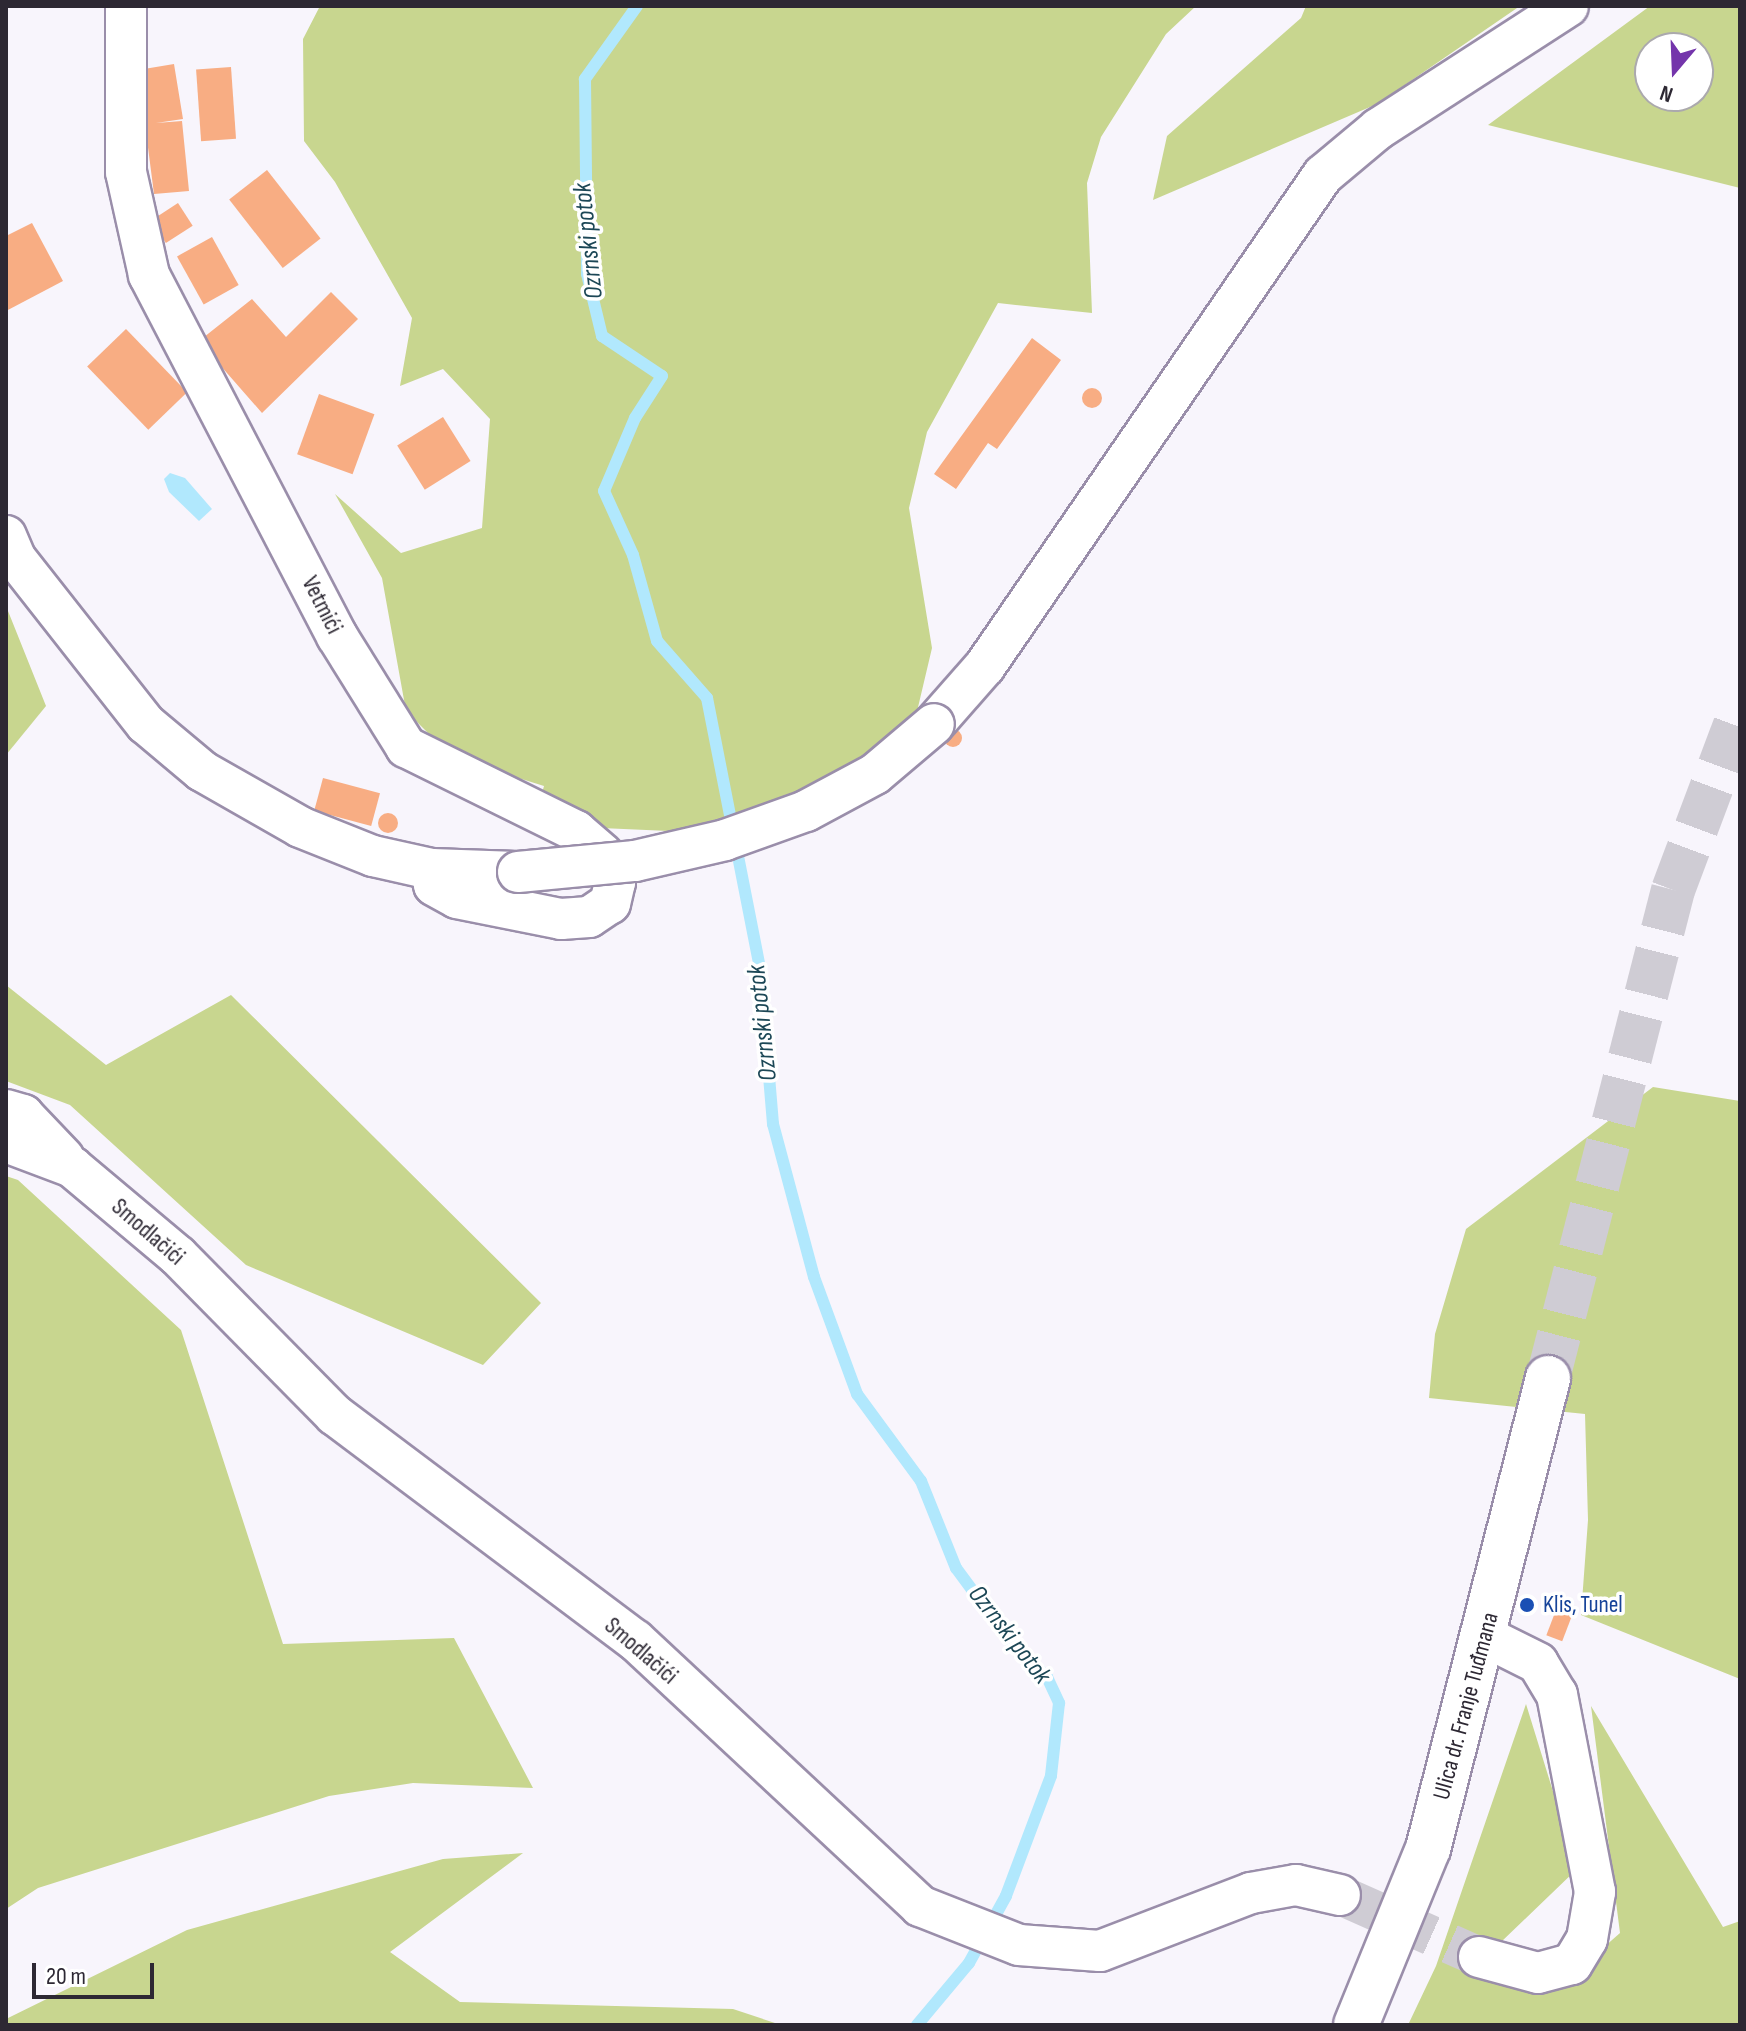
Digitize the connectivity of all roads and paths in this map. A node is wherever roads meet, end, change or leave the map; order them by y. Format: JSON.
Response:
{"nodes":[{"id":1,"x":126,"y":6,"type":"edge"},
{"id":2,"x":1568,"y":6,"type":"edge"},
{"id":3,"x":6,"y":536,"type":"edge"},
{"id":4,"x":431,"y":869,"type":"junction"},
{"id":5,"x":6,"y":1110,"type":"edge"},
{"id":6,"x":6,"y":1142,"type":"edge"},
{"id":7,"x":72,"y":1167,"type":"junction"},
{"id":8,"x":1548,"y":1378,"type":"tunnel mouth"},
{"id":9,"x":1486,"y":1637,"type":"junction"},
{"id":10,"x":1340,"y":1895,"type":"tunnel mouth"},
{"id":11,"x":1479,"y":1957,"type":"tunnel mouth"},
{"id":12,"x":1356,"y":2025,"type":"edge"}],
"edges":[{"from":1,"to":4,"type":"street","name":"Vetmići"},
{"from":2,"to":4,"type":"street","bridge":true},
{"from":3,"to":4,"type":"street"},
{"from":5,"to":7,"type":"street"},
{"from":6,"to":7,"type":"street","name":"Smodlačići"},
{"from":7,"to":10,"type":"street","name":"Smodlačići"},
{"from":8,"to":9,"type":"main road","name":"Ulica dr. Franje Tuđmana"},
{"from":9,"to":11,"type":"street"},
{"from":9,"to":12,"type":"main road","name":"Ulica dr. Franje Tuđmana"}]}
